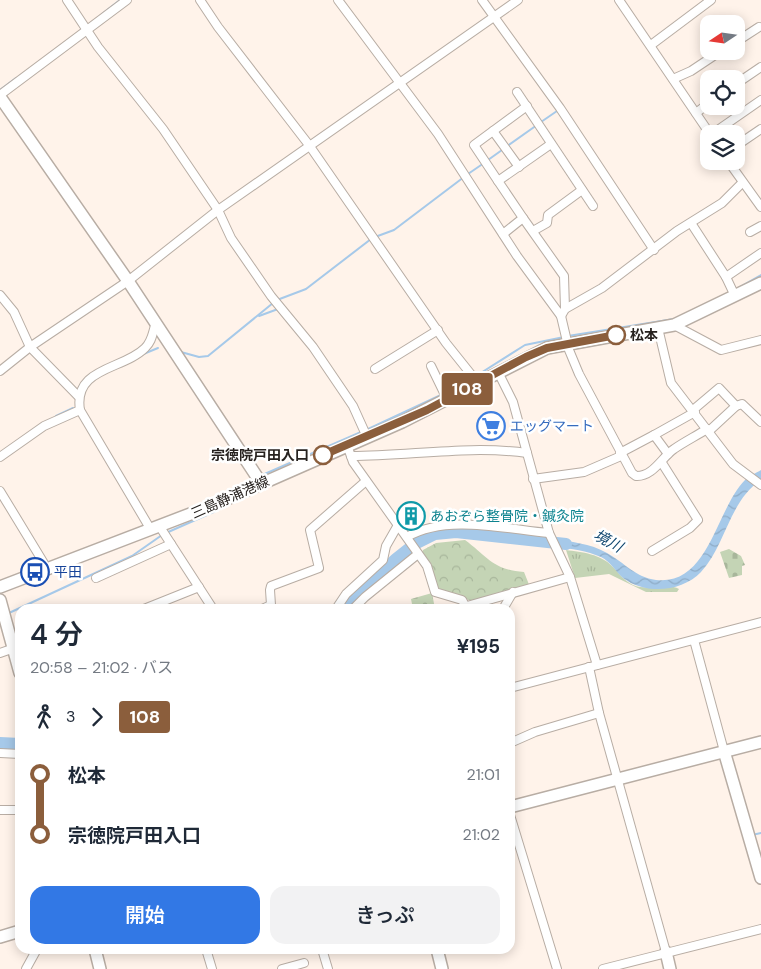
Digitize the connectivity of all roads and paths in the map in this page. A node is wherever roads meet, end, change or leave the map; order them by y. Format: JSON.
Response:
{"nodes":[{"id":1,"x":67,"y":0,"type":"edge"},
{"id":2,"x":127,"y":0,"type":"edge"},
{"id":3,"x":200,"y":0,"type":"edge"},
{"id":4,"x":338,"y":0,"type":"edge"},
{"id":5,"x":482,"y":0,"type":"edge"},
{"id":6,"x":518,"y":0,"type":"edge"},
{"id":7,"x":619,"y":0,"type":"edge"},
{"id":8,"x":711,"y":0,"type":"edge"},
{"id":9,"x":494,"y":17,"type":"junction"},
{"id":10,"x":759,"y":27,"type":"dead end"},
{"id":11,"x":87,"y":30,"type":"junction"},
{"id":12,"x":745,"y":36,"type":"edge"},
{"id":13,"x":651,"y":45,"type":"junction"},
{"id":14,"x":708,"y":60,"type":"edge"},
{"id":15,"x":761,"y":67,"type":"edge"},
{"id":16,"x":745,"y":78,"type":"edge"},
{"id":17,"x":673,"y":79,"type":"junction"},
{"id":18,"x":399,"y":82,"type":"junction"},
{"id":19,"x":517,"y":92,"type":"dead end"},
{"id":20,"x":0,"y":96,"type":"edge"},
{"id":21,"x":761,"y":100,"type":"edge"},
{"id":22,"x":527,"y":106,"type":"junction"},
{"id":23,"x":700,"y":109,"type":"edge"},
{"id":24,"x":696,"y":112,"type":"junction"},
{"id":25,"x":705,"y":125,"type":"edge"},
{"id":26,"x":724,"y":125,"type":"edge"},
{"id":27,"x":761,"y":129,"type":"edge"},
{"id":28,"x":493,"y":131,"type":"junction"},
{"id":29,"x":745,"y":140,"type":"edge"},
{"id":30,"x":551,"y":144,"type":"junction"},
{"id":31,"x":309,"y":145,"type":"junction"},
{"id":32,"x":519,"y":167,"type":"junction"},
{"id":33,"x":734,"y":170,"type":"edge"},
{"id":34,"x":498,"y":181,"type":"junction"},
{"id":35,"x":742,"y":183,"type":"junction"},
{"id":36,"x":582,"y":190,"type":"junction"},
{"id":37,"x":593,"y":206,"type":"dead end"},
{"id":38,"x":761,"y":207,"type":"edge"},
{"id":39,"x":218,"y":210,"type":"junction"},
{"id":40,"x":523,"y":218,"type":"junction"},
{"id":41,"x":691,"y":223,"type":"junction"},
{"id":42,"x":761,"y":226,"type":"edge"},
{"id":43,"x":534,"y":231,"type":"junction"},
{"id":44,"x":750,"y":232,"type":"dead end"},
{"id":45,"x":503,"y":234,"type":"junction"},
{"id":46,"x":654,"y":250,"type":"junction"},
{"id":47,"x":761,"y":253,"type":"edge"},
{"id":48,"x":726,"y":277,"type":"junction"},
{"id":49,"x":128,"y":281,"type":"junction"},
{"id":50,"x":761,"y":283,"type":"edge"},
{"id":51,"x":0,"y":294,"type":"edge"},
{"id":52,"x":735,"y":296,"type":"junction"},
{"id":53,"x":563,"y":313,"type":"junction"},
{"id":54,"x":156,"y":323,"type":"junction"},
{"id":55,"x":674,"y":325,"type":"junction"},
{"id":56,"x":658,"y":328,"type":"junction"},
{"id":57,"x":438,"y":330,"type":"junction"},
{"id":58,"x":761,"y":340,"type":"edge"},
{"id":59,"x":566,"y":343,"type":"junction"},
{"id":60,"x":30,"y":348,"type":"junction"},
{"id":61,"x":431,"y":366,"type":"dead end"},
{"id":62,"x":375,"y":369,"type":"dead end"},
{"id":63,"x":0,"y":371,"type":"edge"},
{"id":64,"x":498,"y":372,"type":"junction"},
{"id":65,"x":478,"y":383,"type":"junction"},
{"id":66,"x":78,"y":396,"type":"junction"},
{"id":67,"x":447,"y":400,"type":"junction"},
{"id":68,"x":736,"y":406,"type":"junction"},
{"id":69,"x":80,"y":410,"type":"junction"},
{"id":70,"x":694,"y":411,"type":"junction"},
{"id":71,"x":761,"y":422,"type":"edge"},
{"id":72,"x":708,"y":430,"type":"junction"},
{"id":73,"x":654,"y":435,"type":"junction"},
{"id":74,"x":367,"y":437,"type":"junction"},
{"id":75,"x":349,"y":450,"type":"junction"},
{"id":76,"x":527,"y":453,"type":"junction"},
{"id":77,"x":621,"y":454,"type":"junction"},
{"id":78,"x":668,"y":454,"type":"junction"},
{"id":79,"x":0,"y":457,"type":"edge"},
{"id":80,"x":662,"y":463,"type":"junction"},
{"id":81,"x":258,"y":479,"type":"junction"},
{"id":82,"x":533,"y":479,"type":"junction"},
{"id":83,"x":366,"y":481,"type":"junction"},
{"id":84,"x":760,"y":485,"type":"edge"},
{"id":85,"x":0,"y":491,"type":"edge"},
{"id":86,"x":398,"y":525,"type":"junction"},
{"id":87,"x":155,"y":528,"type":"junction"},
{"id":88,"x":549,"y":535,"type":"junction"},
{"id":89,"x":408,"y":539,"type":"junction"},
{"id":90,"x":171,"y":544,"type":"junction"},
{"id":91,"x":652,"y":551,"type":"dead end"},
{"id":92,"x":417,"y":552,"type":"junction"},
{"id":93,"x":383,"y":561,"type":"junction"},
{"id":94,"x":48,"y":570,"type":"junction"},
{"id":95,"x":389,"y":574,"type":"junction"},
{"id":96,"x":570,"y":577,"type":"junction"},
{"id":97,"x":96,"y":578,"type":"dead end"},
{"id":98,"x":0,"y":587,"type":"edge"},
{"id":99,"x":199,"y":587,"type":"junction"},
{"id":100,"x":513,"y":592,"type":"junction"},
{"id":101,"x":0,"y":600,"type":"edge"},
{"id":102,"x":156,"y":604,"type":"edge"},
{"id":103,"x":210,"y":604,"type":"edge"},
{"id":104,"x":271,"y":604,"type":"edge"},
{"id":105,"x":339,"y":604,"type":"edge"},
{"id":106,"x":358,"y":604,"type":"edge"},
{"id":107,"x":464,"y":604,"type":"edge"},
{"id":108,"x":478,"y":604,"type":"edge"},
{"id":109,"x":506,"y":604,"type":"edge"},
{"id":110,"x":761,"y":622,"type":"edge"},
{"id":111,"x":694,"y":640,"type":"junction"},
{"id":112,"x":15,"y":641,"type":"edge"},
{"id":113,"x":15,"y":648,"type":"edge"},
{"id":114,"x":0,"y":653,"type":"edge"},
{"id":115,"x":593,"y":666,"type":"junction"},
{"id":116,"x":515,"y":687,"type":"edge"},
{"id":117,"x":599,"y":713,"type":"junction"},
{"id":118,"x":515,"y":741,"type":"edge"},
{"id":119,"x":761,"y":742,"type":"edge"},
{"id":120,"x":724,"y":751,"type":"junction"},
{"id":121,"x":0,"y":753,"type":"edge"},
{"id":122,"x":15,"y":754,"type":"edge"},
{"id":123,"x":617,"y":779,"type":"junction"},
{"id":124,"x":515,"y":806,"type":"edge"},
{"id":125,"x":0,"y":810,"type":"edge"},
{"id":126,"x":15,"y":810,"type":"edge"},
{"id":127,"x":515,"y":831,"type":"edge"},
{"id":128,"x":761,"y":878,"type":"edge"},
{"id":129,"x":761,"y":929,"type":"edge"},
{"id":130,"x":15,"y":932,"type":"edge"},
{"id":131,"x":0,"y":937,"type":"edge"},
{"id":132,"x":666,"y":952,"type":"junction"},
{"id":133,"x":34,"y":954,"type":"edge"},
{"id":134,"x":96,"y":954,"type":"edge"},
{"id":135,"x":208,"y":954,"type":"edge"},
{"id":136,"x":324,"y":954,"type":"edge"},
{"id":137,"x":437,"y":954,"type":"edge"},
{"id":138,"x":304,"y":963,"type":"dead end"},
{"id":139,"x":439,"y":968,"type":"edge"},
{"id":140,"x":26,"y":969,"type":"edge"},
{"id":141,"x":100,"y":969,"type":"edge"},
{"id":142,"x":212,"y":969,"type":"edge"},
{"id":143,"x":282,"y":969,"type":"edge"},
{"id":144,"x":328,"y":969,"type":"edge"},
{"id":145,"x":557,"y":969,"type":"edge"},
{"id":146,"x":603,"y":969,"type":"edge"},
{"id":147,"x":670,"y":969,"type":"edge"}],
"edges":[{"from":1,"to":11,"type":"street"},
{"from":2,"to":11,"type":"street"},
{"from":3,"to":31,"type":"street"},
{"from":4,"to":18,"type":"street"},
{"from":5,"to":9,"type":"street"},
{"from":6,"to":9,"type":"street"},
{"from":7,"to":13,"type":"street"},
{"from":8,"to":13,"type":"street"},
{"from":9,"to":18,"type":"street"},
{"from":9,"to":46,"type":"street"},
{"from":10,"to":12,"type":"street"},
{"from":11,"to":20,"type":"street"},
{"from":11,"to":39,"type":"street"},
{"from":13,"to":17,"type":"street"},
{"from":14,"to":17,"type":"street"},
{"from":15,"to":16,"type":"street"},
{"from":17,"to":24,"type":"street"},
{"from":18,"to":31,"type":"street"},
{"from":18,"to":45,"type":"street"},
{"from":19,"to":22,"type":"street"},
{"from":20,"to":49,"type":"street"},
{"from":21,"to":26,"type":"street"},
{"from":22,"to":28,"type":"street"},
{"from":22,"to":30,"type":"street"},
{"from":23,"to":24,"type":"street"},
{"from":24,"to":25,"type":"street"},
{"from":27,"to":29,"type":"street"},
{"from":28,"to":32,"type":"street"},
{"from":28,"to":34,"type":"street"},
{"from":30,"to":32,"type":"street"},
{"from":30,"to":36,"type":"street"},
{"from":31,"to":39,"type":"street"},
{"from":31,"to":57,"type":"street"},
{"from":32,"to":34,"type":"street"},
{"from":33,"to":35,"type":"street"},
{"from":34,"to":40,"type":"street"},
{"from":35,"to":38,"type":"street"},
{"from":35,"to":41,"type":"street"},
{"from":36,"to":37,"type":"street"},
{"from":36,"to":43,"type":"street"},
{"from":39,"to":49,"type":"street"},
{"from":39,"to":74,"type":"street"},
{"from":40,"to":43,"type":"street"},
{"from":40,"to":45,"type":"street"},
{"from":41,"to":46,"type":"street"},
{"from":41,"to":48,"type":"street"},
{"from":42,"to":44,"type":"street"},
{"from":43,"to":53,"type":"street"},
{"from":45,"to":53,"type":"street"},
{"from":46,"to":53,"type":"street"},
{"from":47,"to":48,"type":"street"},
{"from":48,"to":52,"type":"street"},
{"from":49,"to":54,"type":"street"},
{"from":49,"to":60,"type":"street"},
{"from":50,"to":52,"type":"street","name":"三島静浦港線"},
{"from":51,"to":60,"type":"street"},
{"from":52,"to":55,"type":"street","name":"三島静浦港線"},
{"from":53,"to":59,"type":"street"},
{"from":54,"to":66,"type":"street"},
{"from":54,"to":81,"type":"street"},
{"from":55,"to":56,"type":"street","name":"三島静浦港線"},
{"from":55,"to":58,"type":"street"},
{"from":56,"to":59,"type":"street","name":"三島静浦港線"},
{"from":56,"to":70,"type":"street"},
{"from":57,"to":62,"type":"street"},
{"from":57,"to":65,"type":"street"},
{"from":59,"to":64,"type":"street","name":"三島静浦港線"},
{"from":59,"to":77,"type":"street"},
{"from":60,"to":63,"type":"street"},
{"from":60,"to":66,"type":"street"},
{"from":61,"to":67,"type":"street"},
{"from":64,"to":65,"type":"street","name":"三島静浦港線"},
{"from":64,"to":76,"type":"street"},
{"from":65,"to":67,"type":"street","name":"三島静浦港線"},
{"from":66,"to":69,"type":"street"},
{"from":67,"to":74,"type":"street","name":"三島静浦港線"},
{"from":68,"to":70,"type":"street"},
{"from":68,"to":71,"type":"street"},
{"from":68,"to":72,"type":"street"},
{"from":69,"to":79,"type":"street"},
{"from":69,"to":87,"type":"street"},
{"from":70,"to":72,"type":"street"},
{"from":70,"to":73,"type":"street"},
{"from":72,"to":78,"type":"street"},
{"from":72,"to":84,"type":"street"},
{"from":73,"to":77,"type":"street"},
{"from":73,"to":78,"type":"street"},
{"from":74,"to":75,"type":"street","name":"三島静浦港線"},
{"from":75,"to":76,"type":"street"},
{"from":75,"to":81,"type":"street","name":"三島静浦港線"},
{"from":75,"to":83,"type":"street"},
{"from":76,"to":82,"type":"street"},
{"from":77,"to":80,"type":"street"},
{"from":77,"to":82,"type":"street"},
{"from":78,"to":80,"type":"street"},
{"from":80,"to":91,"type":"street"},
{"from":81,"to":87,"type":"street","name":"三島静浦港線"},
{"from":82,"to":88,"type":"street"},
{"from":83,"to":86,"type":"street"},
{"from":83,"to":104,"type":"street"},
{"from":85,"to":94,"type":"street"},
{"from":86,"to":89,"type":"street"},
{"from":86,"to":93,"type":"street"},
{"from":87,"to":90,"type":"street"},
{"from":87,"to":94,"type":"street","name":"三島静浦港線"},
{"from":88,"to":89,"type":"street"},
{"from":88,"to":96,"type":"street"},
{"from":89,"to":92,"type":"street"},
{"from":90,"to":97,"type":"street"},
{"from":90,"to":99,"type":"street"},
{"from":92,"to":95,"type":"street"},
{"from":92,"to":107,"type":"street"},
{"from":93,"to":95,"type":"street"},
{"from":93,"to":105,"type":"street"},
{"from":94,"to":98,"type":"street","name":"三島静浦港線"},
{"from":95,"to":106,"type":"street"},
{"from":96,"to":100,"type":"street"},
{"from":96,"to":115,"type":"street"},
{"from":99,"to":102,"type":"street"},
{"from":99,"to":103,"type":"street"},
{"from":100,"to":108,"type":"street"},
{"from":100,"to":109,"type":"street"},
{"from":101,"to":112,"type":"street"},
{"from":110,"to":111,"type":"street"},
{"from":111,"to":115,"type":"street"},
{"from":111,"to":120,"type":"street"},
{"from":113,"to":114,"type":"street"},
{"from":115,"to":116,"type":"street"},
{"from":115,"to":117,"type":"street"},
{"from":117,"to":118,"type":"street"},
{"from":117,"to":123,"type":"street"},
{"from":119,"to":120,"type":"street"},
{"from":120,"to":123,"type":"street"},
{"from":120,"to":128,"type":"street"},
{"from":121,"to":122,"type":"street"},
{"from":123,"to":124,"type":"street"},
{"from":123,"to":132,"type":"street"},
{"from":125,"to":126,"type":"street"},
{"from":127,"to":145,"type":"street"},
{"from":129,"to":132,"type":"street"},
{"from":130,"to":131,"type":"street"},
{"from":132,"to":146,"type":"street"},
{"from":132,"to":147,"type":"street"},
{"from":133,"to":140,"type":"street"},
{"from":134,"to":141,"type":"street"},
{"from":135,"to":142,"type":"street"},
{"from":136,"to":144,"type":"street"},
{"from":137,"to":139,"type":"street"},
{"from":138,"to":143,"type":"street"}]}
